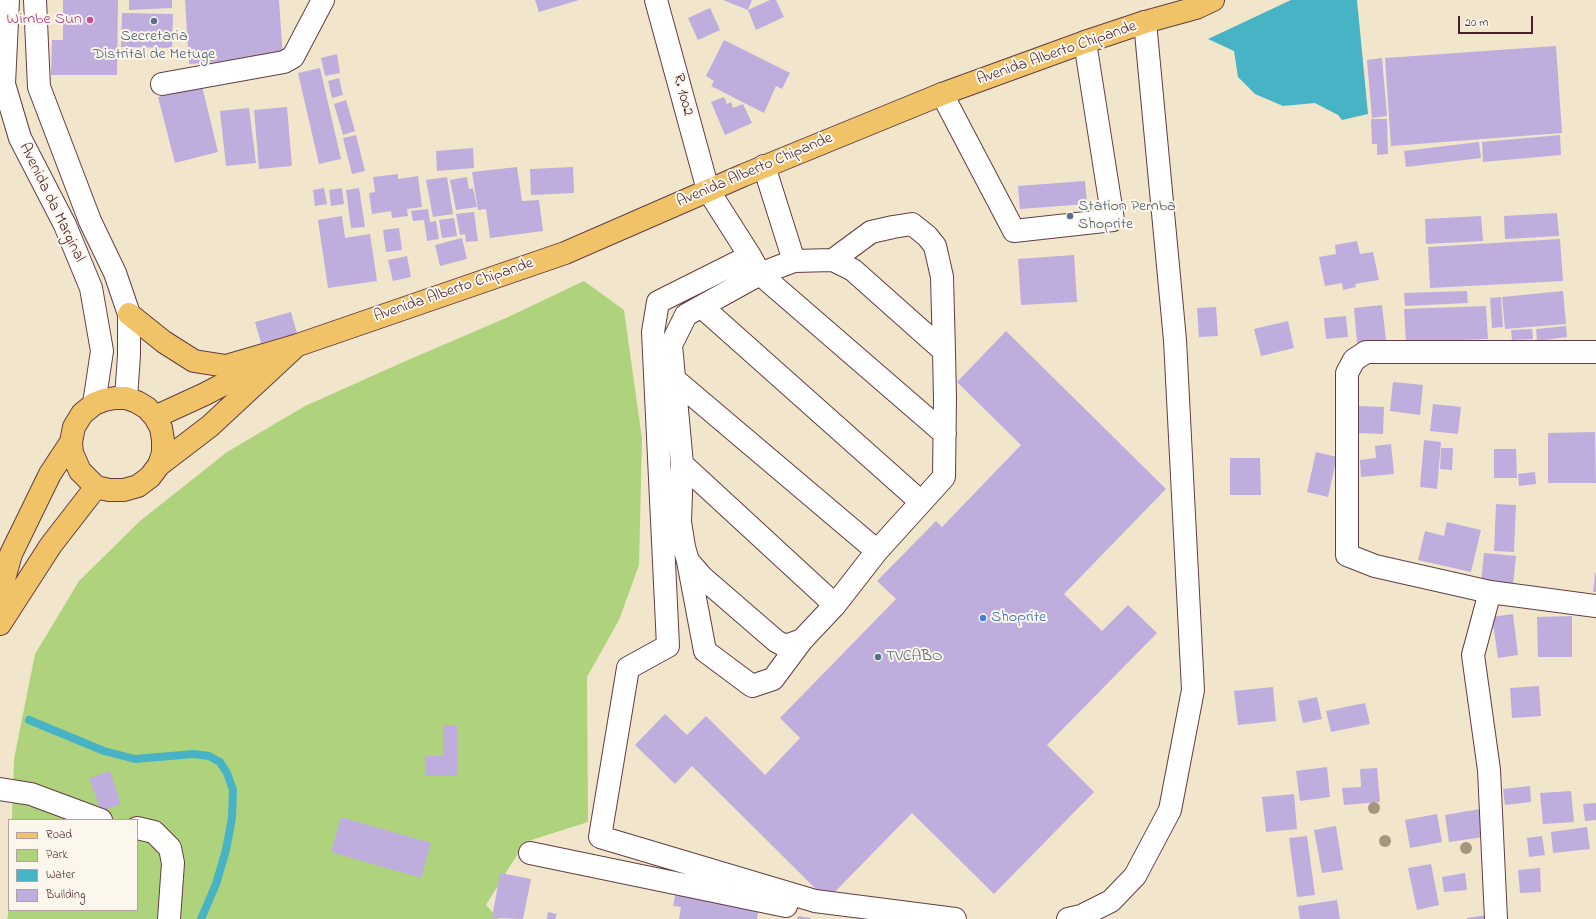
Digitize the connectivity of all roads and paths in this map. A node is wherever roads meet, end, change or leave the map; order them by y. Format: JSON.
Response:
{"nodes":[{"id":1,"x":8,"y":0,"type":"edge"},
{"id":2,"x":36,"y":0,"type":"edge"},
{"id":3,"x":322,"y":0,"type":"edge"},
{"id":4,"x":656,"y":0,"type":"edge"},
{"id":5,"x":1213,"y":0,"type":"edge"},
{"id":6,"x":1146,"y":22,"type":"junction"},
{"id":7,"x":1085,"y":42,"type":"junction"},
{"id":8,"x":162,"y":84,"type":"dead end"},
{"id":9,"x":942,"y":94,"type":"junction"},
{"id":10,"x":764,"y":166,"type":"junction"},
{"id":11,"x":708,"y":190,"type":"junction"},
{"id":12,"x":833,"y":260,"type":"junction"},
{"id":13,"x":794,"y":261,"type":"junction"},
{"id":14,"x":755,"y":265,"type":"junction"},
{"id":15,"x":702,"y":307,"type":"junction"},
{"id":16,"x":129,"y":314,"type":"junction"},
{"id":17,"x":298,"y":345,"type":"junction"},
{"id":18,"x":944,"y":351,"type":"junction"},
{"id":19,"x":1596,"y":352,"type":"edge"},
{"id":20,"x":675,"y":380,"type":"junction"},
{"id":21,"x":126,"y":398,"type":"junction"},
{"id":22,"x":94,"y":404,"type":"junction"},
{"id":23,"x":155,"y":417,"type":"junction"},
{"id":24,"x":945,"y":434,"type":"junction"},
{"id":25,"x":71,"y":442,"type":"junction"},
{"id":26,"x":682,"y":464,"type":"junction"},
{"id":27,"x":159,"y":465,"type":"junction"},
{"id":28,"x":96,"y":487,"type":"junction"},
{"id":29,"x":922,"y":502,"type":"junction"},
{"id":30,"x":877,"y":551,"type":"junction"},
{"id":31,"x":688,"y":561,"type":"junction"},
{"id":32,"x":1490,"y":592,"type":"junction"},
{"id":33,"x":0,"y":593,"type":"edge"},
{"id":34,"x":836,"y":605,"type":"junction"},
{"id":35,"x":1596,"y":606,"type":"edge"},
{"id":36,"x":0,"y":624,"type":"edge"},
{"id":37,"x":802,"y":640,"type":"junction"},
{"id":38,"x":0,"y":789,"type":"edge"},
{"id":39,"x":98,"y":819,"type":"edge"},
{"id":40,"x":138,"y":828,"type":"edge"},
{"id":41,"x":530,"y":853,"type":"dead end"},
{"id":42,"x":169,"y":919,"type":"edge"},
{"id":43,"x":850,"y":919,"type":"edge"},
{"id":44,"x":955,"y":919,"type":"edge"},
{"id":45,"x":1068,"y":919,"type":"edge"},
{"id":46,"x":1496,"y":919,"type":"edge"}],
"edges":[{"from":1,"to":22,"type":"street","name":"Avenida da Marginal"},
{"from":2,"to":16,"type":"street","name":"Avenida da Marginal"},
{"from":3,"to":8,"type":"street"},
{"from":4,"to":11,"type":"street","name":"R. 1002"},
{"from":5,"to":6,"type":"main road","name":"Avenida Alberto Chipande"},
{"from":6,"to":7,"type":"main road","name":"Avenida Alberto Chipande"},
{"from":6,"to":45,"type":"street"},
{"from":7,"to":9,"type":"main road","name":"Avenida Alberto Chipande"},
{"from":7,"to":9,"type":"street"},
{"from":9,"to":10,"type":"main road","name":"Avenida Alberto Chipande"},
{"from":10,"to":11,"type":"main road","name":"Avenida Alberto Chipande"},
{"from":10,"to":13,"type":"street"},
{"from":11,"to":14,"type":"street","name":"R. 1002"},
{"from":11,"to":17,"type":"main road","name":"Avenida Alberto Chipande"},
{"from":12,"to":13,"type":"street"},
{"from":12,"to":18,"type":"street"},
{"from":12,"to":18,"type":"street"},
{"from":13,"to":14,"type":"street"},
{"from":14,"to":15,"type":"street"},
{"from":14,"to":24,"type":"street","name":"R. 1002"},
{"from":14,"to":44,"type":"street"},
{"from":15,"to":20,"type":"street"},
{"from":15,"to":29,"type":"street"},
{"from":16,"to":17,"type":"main road"},
{"from":16,"to":21,"type":"street","name":"Avenida da Marginal"},
{"from":17,"to":23,"type":"main road"},
{"from":17,"to":27,"type":"main road"},
{"from":18,"to":24,"type":"street"},
{"from":19,"to":32,"type":"street"},
{"from":20,"to":26,"type":"street"},
{"from":20,"to":30,"type":"street"},
{"from":21,"to":22,"type":"main road"},
{"from":21,"to":23,"type":"main road"},
{"from":22,"to":25,"type":"main road"},
{"from":23,"to":27,"type":"main road"},
{"from":24,"to":29,"type":"street"},
{"from":25,"to":28,"type":"main road"},
{"from":25,"to":33,"type":"main road"},
{"from":26,"to":31,"type":"street"},
{"from":26,"to":34,"type":"street"},
{"from":27,"to":28,"type":"main road"},
{"from":28,"to":36,"type":"main road"},
{"from":29,"to":30,"type":"street"},
{"from":30,"to":34,"type":"street"},
{"from":31,"to":37,"type":"street"},
{"from":31,"to":37,"type":"street"},
{"from":32,"to":35,"type":"street"},
{"from":32,"to":46,"type":"street"},
{"from":34,"to":37,"type":"street"},
{"from":38,"to":39,"type":"street"},
{"from":40,"to":42,"type":"street"},
{"from":41,"to":43,"type":"street"}]}
